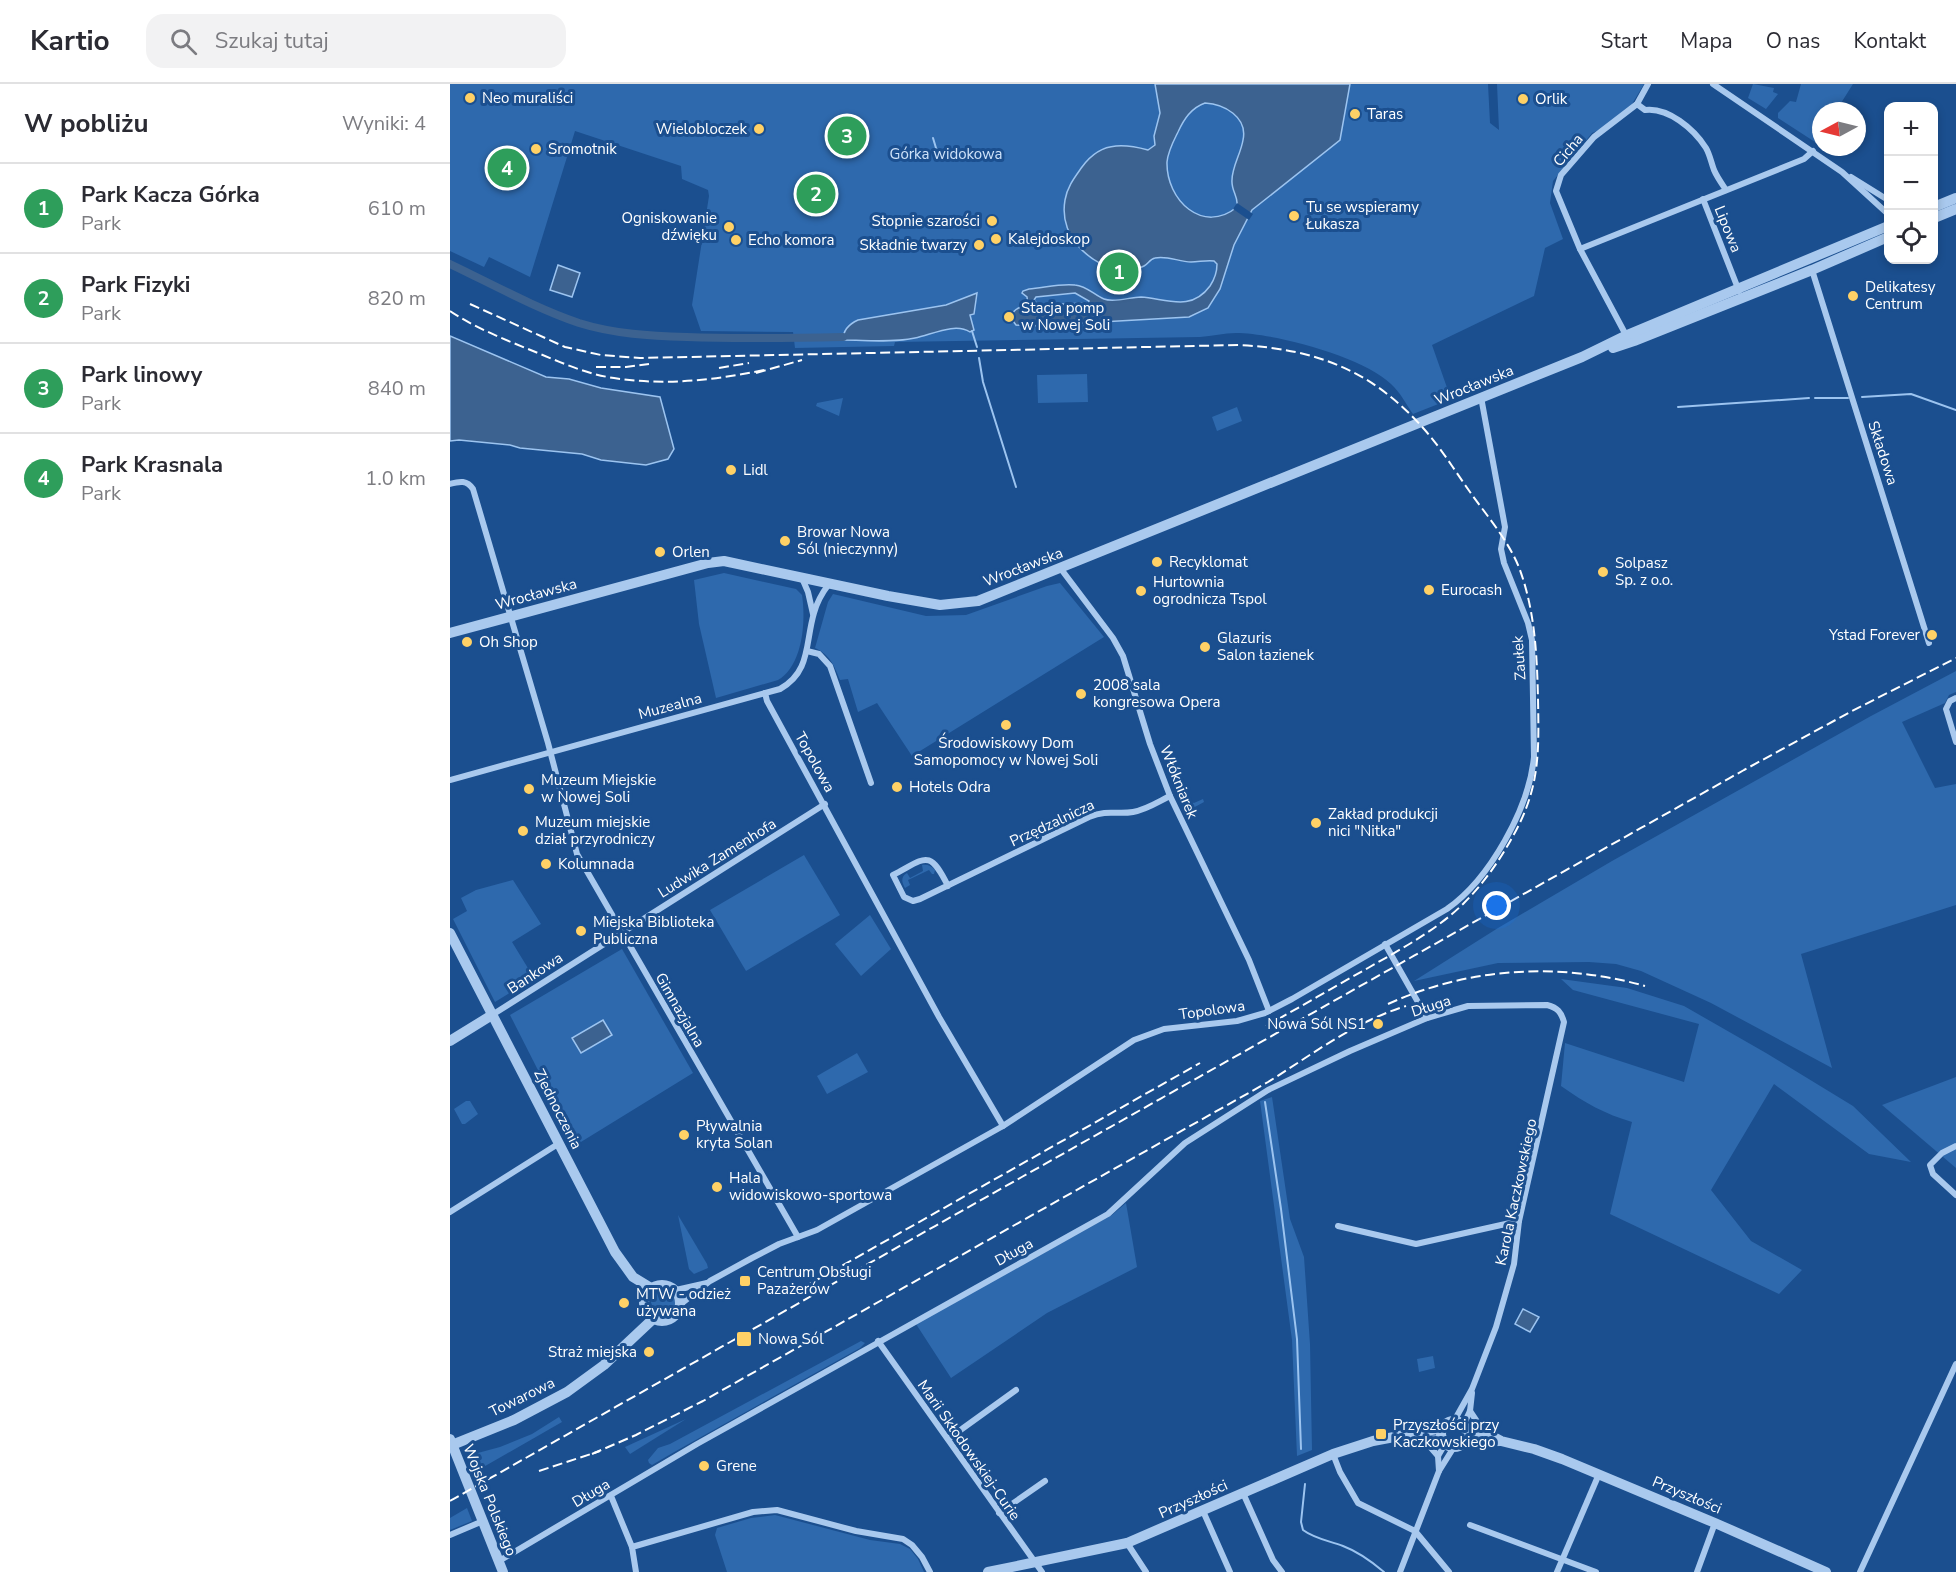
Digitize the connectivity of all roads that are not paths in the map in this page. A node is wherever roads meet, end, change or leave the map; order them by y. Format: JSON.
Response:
{"nodes":[{"id":1,"x":1648,"y":84,"type":"edge"},
{"id":2,"x":1713,"y":84,"type":"edge"},
{"id":3,"x":1636,"y":104,"type":"junction"},
{"id":4,"x":1812,"y":150,"type":"edge"},
{"id":5,"x":1812,"y":152,"type":"edge"},
{"id":6,"x":1820,"y":156,"type":"edge"},
{"id":7,"x":1842,"y":172,"type":"junction"},
{"id":8,"x":1726,"y":190,"type":"junction"},
{"id":9,"x":1884,"y":198,"type":"edge"},
{"id":10,"x":1956,"y":198,"type":"edge"},
{"id":11,"x":1703,"y":199,"type":"junction"},
{"id":12,"x":1938,"y":205,"type":"edge"},
{"id":13,"x":1956,"y":209,"type":"edge"},
{"id":14,"x":1885,"y":210,"type":"edge"},
{"id":15,"x":1938,"y":216,"type":"edge"},
{"id":16,"x":1884,"y":231,"type":"edge"},
{"id":17,"x":1884,"y":232,"type":"edge"},
{"id":18,"x":1580,"y":249,"type":"junction"},
{"id":19,"x":1827,"y":251,"type":"junction"},
{"id":20,"x":1799,"y":263,"type":"junction"},
{"id":21,"x":1812,"y":270,"type":"junction"},
{"id":22,"x":1740,"y":293,"type":"junction"},
{"id":23,"x":1629,"y":339,"type":"junction"},
{"id":24,"x":1482,"y":398,"type":"junction"},
{"id":25,"x":454,"y":483,"type":"edge"},
{"id":26,"x":1061,"y":569,"type":"junction"},
{"id":27,"x":802,"y":577,"type":"junction"},
{"id":28,"x":829,"y":583,"type":"junction"},
{"id":29,"x":813,"y":615,"type":"junction"},
{"id":30,"x":510,"y":616,"type":"junction"},
{"id":31,"x":450,"y":633,"type":"edge"},
{"id":32,"x":1929,"y":643,"type":"dead end"},
{"id":33,"x":807,"y":651,"type":"junction"},
{"id":34,"x":765,"y":693,"type":"junction"},
{"id":35,"x":1956,"y":698,"type":"edge"},
{"id":36,"x":1956,"y":742,"type":"edge"},
{"id":37,"x":550,"y":752,"type":"junction"},
{"id":38,"x":450,"y":780,"type":"edge"},
{"id":39,"x":871,"y":783,"type":"dead end"},
{"id":40,"x":1170,"y":796,"type":"junction"},
{"id":41,"x":825,"y":804,"type":"junction"},
{"id":42,"x":948,"y":886,"type":"junction"},
{"id":43,"x":1457,"y":902,"type":"joint"},
{"id":44,"x":450,"y":933,"type":"edge"},
{"id":45,"x":621,"y":933,"type":"junction"},
{"id":46,"x":1385,"y":944,"type":"junction"},
{"id":47,"x":1547,"y":1005,"type":"joint"},
{"id":48,"x":1269,"y":1011,"type":"junction"},
{"id":49,"x":492,"y":1015,"type":"junction"},
{"id":50,"x":1427,"y":1018,"type":"junction"},
{"id":51,"x":450,"y":1041,"type":"edge"},
{"id":52,"x":1003,"y":1126,"type":"junction"},
{"id":53,"x":558,"y":1144,"type":"junction"},
{"id":54,"x":1956,"y":1146,"type":"edge"},
{"id":55,"x":1956,"y":1195,"type":"edge"},
{"id":56,"x":450,"y":1212,"type":"edge"},
{"id":57,"x":1519,"y":1221,"type":"junction"},
{"id":58,"x":1338,"y":1226,"type":"dead end"},
{"id":59,"x":798,"y":1237,"type":"junction"},
{"id":60,"x":708,"y":1283,"type":"junction"},
{"id":61,"x":651,"y":1288,"type":"junction"},
{"id":62,"x":676,"y":1290,"type":"junction"},
{"id":63,"x":681,"y":1304,"type":"junction"},
{"id":64,"x":653,"y":1319,"type":"junction"},
{"id":65,"x":878,"y":1341,"type":"junction"},
{"id":66,"x":1956,"y":1364,"type":"edge"},
{"id":67,"x":1473,"y":1389,"type":"junction"},
{"id":68,"x":1016,"y":1390,"type":"dead end"},
{"id":69,"x":1470,"y":1411,"type":"junction"},
{"id":70,"x":1461,"y":1426,"type":"junction"},
{"id":71,"x":1484,"y":1432,"type":"junction"},
{"id":72,"x":1404,"y":1436,"type":"junction"},
{"id":73,"x":948,"y":1439,"type":"junction"},
{"id":74,"x":1449,"y":1440,"type":"junction"},
{"id":75,"x":1424,"y":1441,"type":"junction"},
{"id":76,"x":1501,"y":1441,"type":"junction"},
{"id":77,"x":451,"y":1442,"type":"edge"},
{"id":78,"x":1334,"y":1454,"type":"junction"},
{"id":79,"x":1438,"y":1456,"type":"junction"},
{"id":80,"x":1439,"y":1471,"type":"junction"},
{"id":81,"x":1599,"y":1474,"type":"junction"},
{"id":82,"x":1045,"y":1481,"type":"dead end"},
{"id":83,"x":1243,"y":1493,"type":"junction"},
{"id":84,"x":610,"y":1496,"type":"junction"},
{"id":85,"x":1203,"y":1511,"type":"junction"},
{"id":86,"x":999,"y":1513,"type":"junction"},
{"id":87,"x":483,"y":1521,"type":"junction"},
{"id":88,"x":1715,"y":1523,"type":"junction"},
{"id":89,"x":1470,"y":1525,"type":"dead end"},
{"id":90,"x":1415,"y":1531,"type":"junction"},
{"id":91,"x":450,"y":1535,"type":"edge"},
{"id":92,"x":1127,"y":1543,"type":"junction"},
{"id":93,"x":632,"y":1547,"type":"junction"},
{"id":94,"x":1563,"y":1560,"type":"junction"},
{"id":95,"x":1035,"y":1563,"type":"junction"},
{"id":96,"x":501,"y":1567,"type":"edge"},
{"id":97,"x":636,"y":1572,"type":"edge"},
{"id":98,"x":930,"y":1572,"type":"edge"},
{"id":99,"x":988,"y":1572,"type":"edge"},
{"id":100,"x":1042,"y":1572,"type":"edge"},
{"id":101,"x":1146,"y":1572,"type":"edge"},
{"id":102,"x":1230,"y":1572,"type":"edge"},
{"id":103,"x":1282,"y":1572,"type":"edge"},
{"id":104,"x":1400,"y":1572,"type":"edge"},
{"id":105,"x":1449,"y":1572,"type":"edge"},
{"id":106,"x":1557,"y":1572,"type":"edge"},
{"id":107,"x":1596,"y":1572,"type":"edge"},
{"id":108,"x":1697,"y":1572,"type":"edge"},
{"id":109,"x":1826,"y":1572,"type":"edge"},
{"id":110,"x":1860,"y":1572,"type":"edge"}],
"edges":[{"from":1,"to":3,"type":"street","name":"Cicha"},
{"from":2,"to":4,"type":"street"},
{"from":3,"to":8,"type":"street","name":"Lipowa"},
{"from":3,"to":18,"type":"street","name":"Cicha"},
{"from":5,"to":8,"type":"street","name":"Lipowa"},
{"from":6,"to":7,"type":"street"},
{"from":7,"to":9,"type":"street"},
{"from":7,"to":14,"type":"street"},
{"from":8,"to":11,"type":"street","name":"Lipowa"},
{"from":10,"to":12,"type":"street"},
{"from":11,"to":18,"type":"street"},
{"from":11,"to":22,"type":"street","name":"Lipowa"},
{"from":13,"to":15,"type":"street"},
{"from":16,"to":19,"type":"street","name":"Wrocławska"},
{"from":17,"to":21,"type":"street","name":"Wrocławska"},
{"from":18,"to":23,"type":"street","name":"Cicha"},
{"from":19,"to":20,"type":"street","name":"Wrocławska"},
{"from":19,"to":21,"type":"street"},
{"from":20,"to":21,"type":"street"},
{"from":20,"to":22,"type":"street","name":"Wrocławska"},
{"from":21,"to":22,"type":"street","name":"Wrocławska"},
{"from":21,"to":32,"type":"street","name":"Składowa"},
{"from":22,"to":23,"type":"street","name":"Wrocławska"},
{"from":23,"to":24,"type":"street","name":"Wrocławska"},
{"from":24,"to":26,"type":"street","name":"Wrocławska"},
{"from":24,"to":43,"type":"street","name":"Zaułek"},
{"from":25,"to":30,"type":"street","name":"Gimnazjalna"},
{"from":26,"to":28,"type":"street","name":"Wrocławska"},
{"from":26,"to":40,"type":"street","name":"Włókniarek"},
{"from":27,"to":28,"type":"street","name":"Wrocławska"},
{"from":27,"to":29,"type":"street"},
{"from":27,"to":30,"type":"street","name":"Wrocławska"},
{"from":28,"to":29,"type":"street","name":"Muzealna"},
{"from":29,"to":33,"type":"street","name":"Muzealna"},
{"from":30,"to":31,"type":"street","name":"Wrocławska"},
{"from":30,"to":37,"type":"street","name":"Gimnazjalna"},
{"from":33,"to":34,"type":"street","name":"Muzealna"},
{"from":33,"to":39,"type":"street"},
{"from":34,"to":37,"type":"street","name":"Muzealna"},
{"from":34,"to":41,"type":"street","name":"Topolowa"},
{"from":35,"to":36,"type":"street"},
{"from":37,"to":38,"type":"street","name":"Muzealna"},
{"from":37,"to":45,"type":"street","name":"Gimnazjalna"},
{"from":40,"to":42,"type":"street","name":"Przędzalnicza"},
{"from":40,"to":48,"type":"street","name":"Włókniarek"},
{"from":41,"to":45,"type":"street","name":"Ludwika Zamenhofa"},
{"from":41,"to":52,"type":"street","name":"Topolowa"},
{"from":42,"to":42,"type":"street","name":"Przędzalnicza"},
{"from":43,"to":46,"type":"street","name":"Topolowa"},
{"from":44,"to":49,"type":"street","name":"Zjednoczenia"},
{"from":45,"to":49,"type":"street","name":"Bankowa"},
{"from":45,"to":59,"type":"street","name":"Gimnazjalna"},
{"from":46,"to":48,"type":"street","name":"Topolowa"},
{"from":46,"to":50,"type":"street"},
{"from":47,"to":50,"type":"street","name":"Długa"},
{"from":47,"to":57,"type":"street","name":"Karola Kaczkowskiego"},
{"from":48,"to":52,"type":"street","name":"Topolowa"},
{"from":49,"to":51,"type":"street"},
{"from":49,"to":53,"type":"street","name":"Zjednoczenia"},
{"from":50,"to":65,"type":"street","name":"Długa"},
{"from":52,"to":59,"type":"street","name":"Topolowa"},
{"from":53,"to":56,"type":"street"},
{"from":53,"to":61,"type":"street","name":"Zjednoczenia"},
{"from":54,"to":55,"type":"street"},
{"from":57,"to":58,"type":"street"},
{"from":57,"to":67,"type":"street","name":"Karola Kaczkowskiego"},
{"from":59,"to":60,"type":"street"},
{"from":60,"to":62,"type":"street"},
{"from":60,"to":63,"type":"street"},
{"from":61,"to":62,"type":"street"},
{"from":61,"to":64,"type":"street"},
{"from":62,"to":63,"type":"street"},
{"from":63,"to":64,"type":"street"},
{"from":64,"to":77,"type":"street","name":"Towarowa"},
{"from":65,"to":73,"type":"street","name":"Marii Skłodowskiej-Curie"},
{"from":65,"to":84,"type":"street","name":"Długa"},
{"from":66,"to":110,"type":"street"},
{"from":67,"to":69,"type":"street","name":"Karola Kaczkowskiego"},
{"from":67,"to":70,"type":"street","name":"Karola Kaczkowskiego"},
{"from":68,"to":73,"type":"street"},
{"from":69,"to":70,"type":"street","name":"Karola Kaczkowskiego"},
{"from":69,"to":71,"type":"street"},
{"from":70,"to":71,"type":"street"},
{"from":70,"to":74,"type":"street"},
{"from":70,"to":74,"type":"street"},
{"from":71,"to":76,"type":"street"},
{"from":72,"to":74,"type":"street","name":"Przyszłości"},
{"from":72,"to":75,"type":"street"},
{"from":72,"to":78,"type":"street","name":"Przyszłości"},
{"from":73,"to":86,"type":"street","name":"Marii Skłodowskiej-Curie"},
{"from":74,"to":75,"type":"street"},
{"from":74,"to":76,"type":"street"},
{"from":74,"to":79,"type":"street"},
{"from":74,"to":80,"type":"street"},
{"from":75,"to":79,"type":"street"},
{"from":76,"to":81,"type":"street","name":"Przyszłości"},
{"from":77,"to":87,"type":"street","name":"Wojska Polskiego"},
{"from":78,"to":83,"type":"street","name":"Przyszłości"},
{"from":78,"to":90,"type":"street"},
{"from":79,"to":80,"type":"street"},
{"from":80,"to":90,"type":"street"},
{"from":81,"to":88,"type":"street","name":"Przyszłości"},
{"from":81,"to":94,"type":"street"},
{"from":82,"to":86,"type":"street"},
{"from":83,"to":85,"type":"street","name":"Przyszłości"},
{"from":83,"to":103,"type":"street"},
{"from":84,"to":93,"type":"street"},
{"from":84,"to":96,"type":"street","name":"Długa"},
{"from":85,"to":92,"type":"street","name":"Przyszłości"},
{"from":85,"to":102,"type":"street"},
{"from":86,"to":95,"type":"street","name":"Marii Skłodowskiej-Curie"},
{"from":87,"to":91,"type":"street"},
{"from":87,"to":96,"type":"street","name":"Wojska Polskiego"},
{"from":88,"to":108,"type":"street"},
{"from":88,"to":109,"type":"street","name":"Przyszłości"},
{"from":89,"to":94,"type":"street"},
{"from":90,"to":104,"type":"street"},
{"from":90,"to":105,"type":"street"},
{"from":92,"to":95,"type":"street","name":"Przyszłości"},
{"from":92,"to":101,"type":"street"},
{"from":93,"to":97,"type":"street"},
{"from":93,"to":98,"type":"street"},
{"from":94,"to":106,"type":"street"},
{"from":94,"to":107,"type":"street"},
{"from":95,"to":99,"type":"street","name":"Przyszłości"},
{"from":95,"to":100,"type":"street","name":"Marii Skłodowskiej-Curie"}]}
